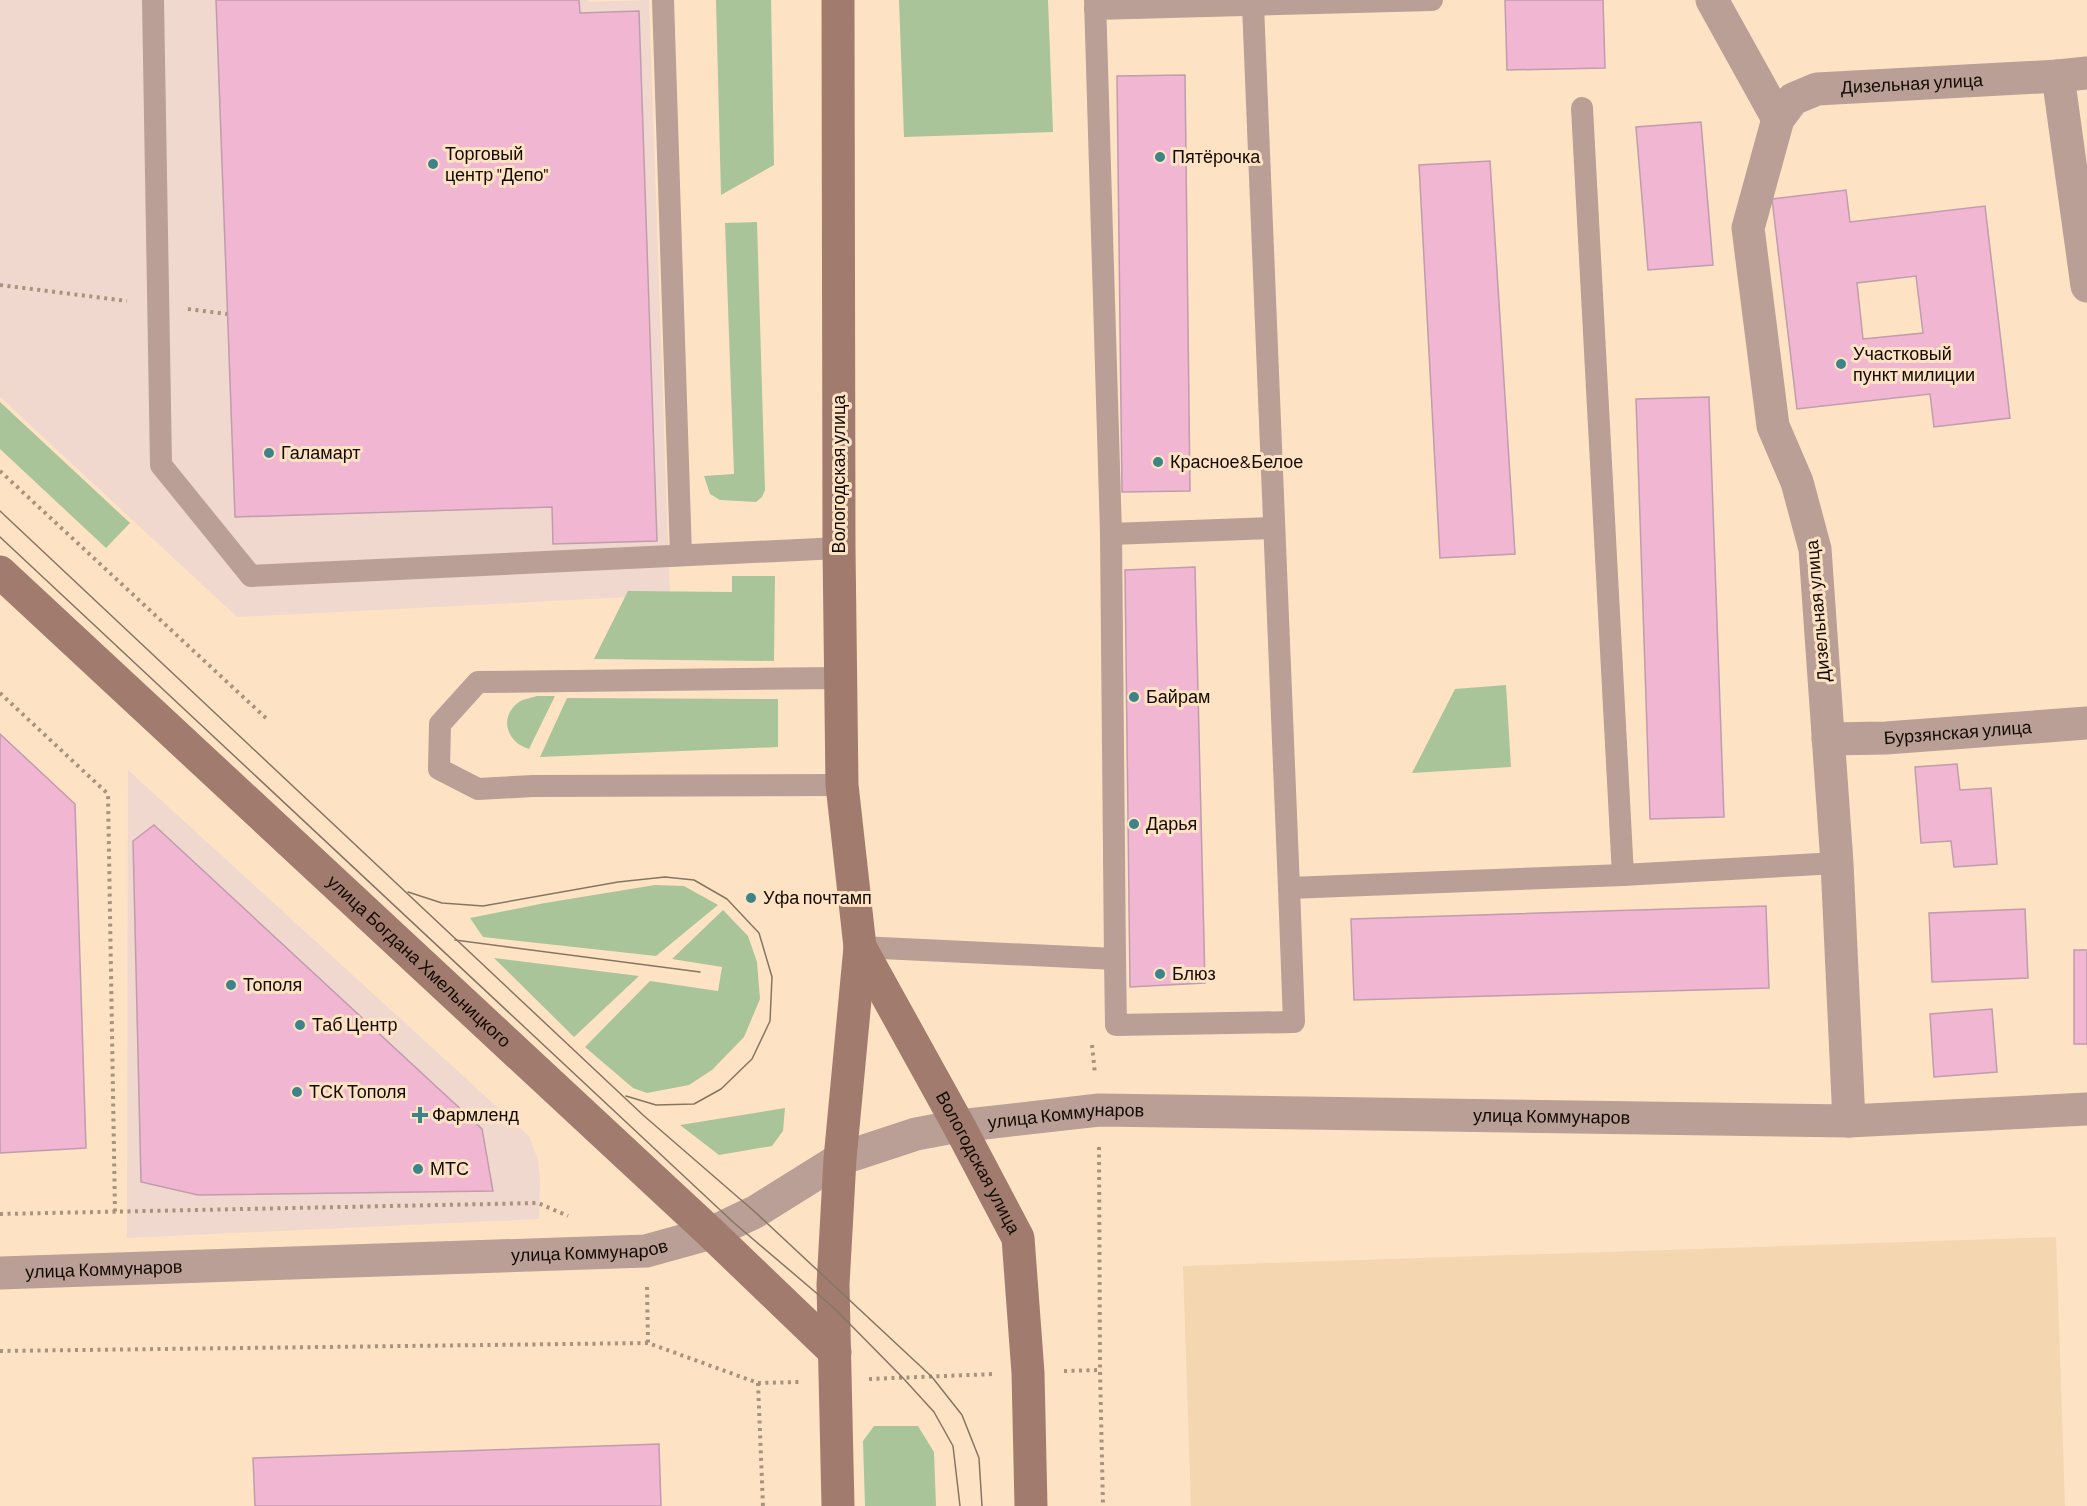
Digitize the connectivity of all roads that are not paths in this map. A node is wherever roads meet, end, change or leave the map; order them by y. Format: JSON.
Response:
{"nodes":[{"id":1,"x":153,"y":0,"type":"edge"},
{"id":2,"x":663,"y":0,"type":"edge"},
{"id":3,"x":838,"y":0,"type":"edge"},
{"id":4,"x":1432,"y":0,"type":"edge"},
{"id":5,"x":1712,"y":0,"type":"edge"},
{"id":6,"x":1095,"y":4,"type":"edge"},
{"id":7,"x":1253,"y":5,"type":"junction"},
{"id":8,"x":2072,"y":75,"type":"edge"},
{"id":9,"x":1582,"y":108,"type":"dead end"},
{"id":10,"x":1778,"y":119,"type":"junction"},
{"id":11,"x":2087,"y":286,"type":"edge"},
{"id":12,"x":1274,"y":528,"type":"junction"},
{"id":13,"x":1111,"y":534,"type":"junction"},
{"id":14,"x":839,"y":548,"type":"junction"},
{"id":15,"x":681,"y":555,"type":"junction"},
{"id":16,"x":0,"y":572,"type":"edge"},
{"id":17,"x":840,"y":678,"type":"junction"},
{"id":18,"x":2087,"y":723,"type":"edge"},
{"id":19,"x":1828,"y":739,"type":"junction"},
{"id":20,"x":842,"y":785,"type":"junction"},
{"id":21,"x":1837,"y":864,"type":"junction"},
{"id":22,"x":1623,"y":875,"type":"junction"},
{"id":23,"x":1289,"y":888,"type":"junction"},
{"id":24,"x":860,"y":947,"type":"junction"},
{"id":25,"x":1115,"y":959,"type":"junction"},
{"id":26,"x":2087,"y":1109,"type":"edge"},
{"id":27,"x":1849,"y":1121,"type":"junction"},
{"id":28,"x":959,"y":1126,"type":"junction"},
{"id":29,"x":840,"y":1159,"type":"junction"},
{"id":30,"x":711,"y":1233,"type":"junction"},
{"id":31,"x":0,"y":1273,"type":"edge"},
{"id":32,"x":835,"y":1366,"type":"junction"},
{"id":33,"x":838,"y":1506,"type":"edge"},
{"id":34,"x":1031,"y":1506,"type":"edge"}],
"edges":[{"from":1,"to":15,"type":"lane"},
{"from":2,"to":15,"type":"lane"},
{"from":3,"to":14,"type":"main road","name":"Вологодская улица"},
{"from":4,"to":7,"type":"lane"},
{"from":5,"to":10,"type":"street"},
{"from":6,"to":7,"type":"lane"},
{"from":6,"to":13,"type":"lane"},
{"from":7,"to":12,"type":"lane"},
{"from":8,"to":10,"type":"street","name":"Дизельная улица"},
{"from":8,"to":11,"type":"street"},
{"from":9,"to":22,"type":"lane"},
{"from":10,"to":19,"type":"street","name":"Дизельная улица"},
{"from":12,"to":13,"type":"lane"},
{"from":12,"to":23,"type":"lane"},
{"from":13,"to":25,"type":"lane"},
{"from":14,"to":15,"type":"lane"},
{"from":14,"to":17,"type":"main road","name":"Вологодская улица"},
{"from":16,"to":30,"type":"main road","name":"улица Богдана Хмельницкого"},
{"from":17,"to":20,"type":"main road","name":"Вологодская улица"},
{"from":17,"to":20,"type":"lane"},
{"from":18,"to":19,"type":"street","name":"Бурзянская улица"},
{"from":19,"to":21,"type":"street","name":"Дизельная улица"},
{"from":20,"to":24,"type":"main road","name":"Вологодская улица"},
{"from":21,"to":22,"type":"lane"},
{"from":21,"to":27,"type":"street","name":"Дизельная улица"},
{"from":22,"to":23,"type":"lane"},
{"from":23,"to":25,"type":"lane"},
{"from":24,"to":25,"type":"lane"},
{"from":24,"to":28,"type":"main road","name":"Вологодская улица"},
{"from":24,"to":29,"type":"main road","name":"Вологодская улица"},
{"from":26,"to":27,"type":"street","name":"улица Коммунаров"},
{"from":27,"to":28,"type":"street","name":"улица Коммунаров"},
{"from":28,"to":29,"type":"street","name":"улица Коммунаров"},
{"from":28,"to":34,"type":"main road","name":"Вологодская улица"},
{"from":29,"to":30,"type":"street","name":"улица Коммунаров"},
{"from":29,"to":32,"type":"main road","name":"Вологодская улица"},
{"from":30,"to":31,"type":"street","name":"улица Коммунаров"},
{"from":30,"to":32,"type":"main road","name":"улица Богдана Хмельницкого"},
{"from":32,"to":33,"type":"main road","name":"Вологодская улица"}]}
